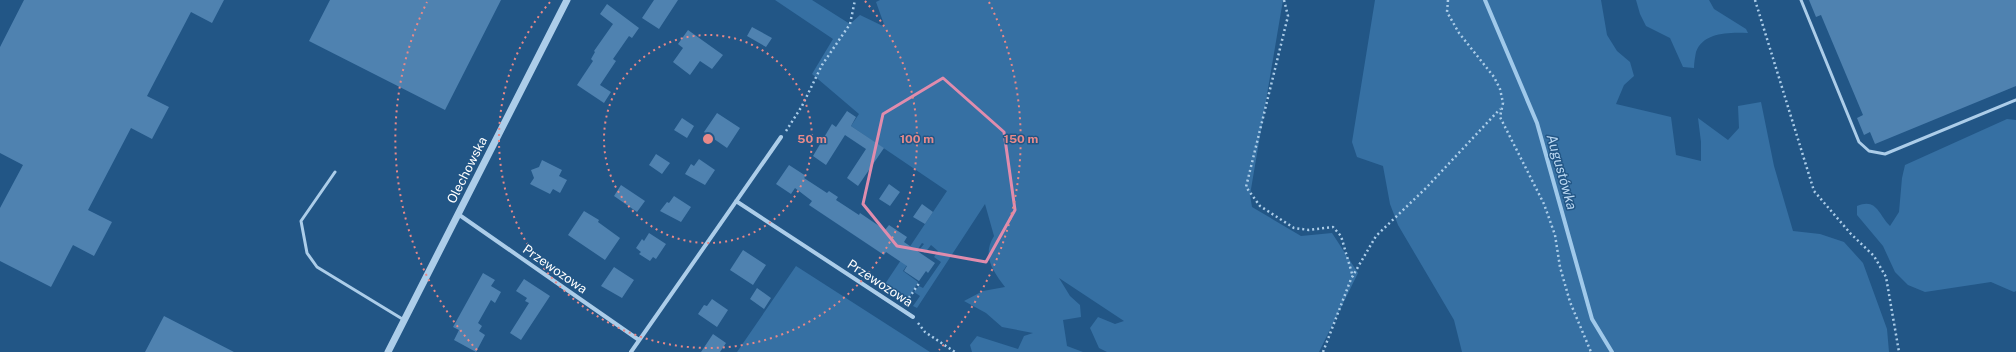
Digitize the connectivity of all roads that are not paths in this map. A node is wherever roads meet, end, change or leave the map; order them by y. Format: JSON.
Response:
{"nodes":[{"id":1,"x":567,"y":0,"type":"edge"},
{"id":2,"x":1801,"y":0,"type":"edge"},
{"id":3,"x":2016,"y":100,"type":"edge"},
{"id":4,"x":781,"y":137,"type":"road end"},
{"id":5,"x":335,"y":172,"type":"dead end"},
{"id":6,"x":736,"y":201,"type":"junction"},
{"id":7,"x":458,"y":214,"type":"junction"},
{"id":8,"x":913,"y":317,"type":"road end"},
{"id":9,"x":404,"y":320,"type":"junction"},
{"id":10,"x":639,"y":340,"type":"junction"},
{"id":11,"x":388,"y":352,"type":"edge"},
{"id":12,"x":631,"y":352,"type":"edge"}],
"edges":[{"from":1,"to":7,"type":"street","name":"Olechowska"},
{"from":2,"to":3,"type":"lane"},
{"from":4,"to":6,"type":"street"},
{"from":5,"to":9,"type":"lane"},
{"from":6,"to":8,"type":"street","name":"Przewozowa"},
{"from":6,"to":10,"type":"street"},
{"from":7,"to":9,"type":"street","name":"Olechowska"},
{"from":7,"to":10,"type":"street","name":"Przewozowa"},
{"from":9,"to":11,"type":"street","name":"Olechowska"},
{"from":10,"to":12,"type":"street"}]}
